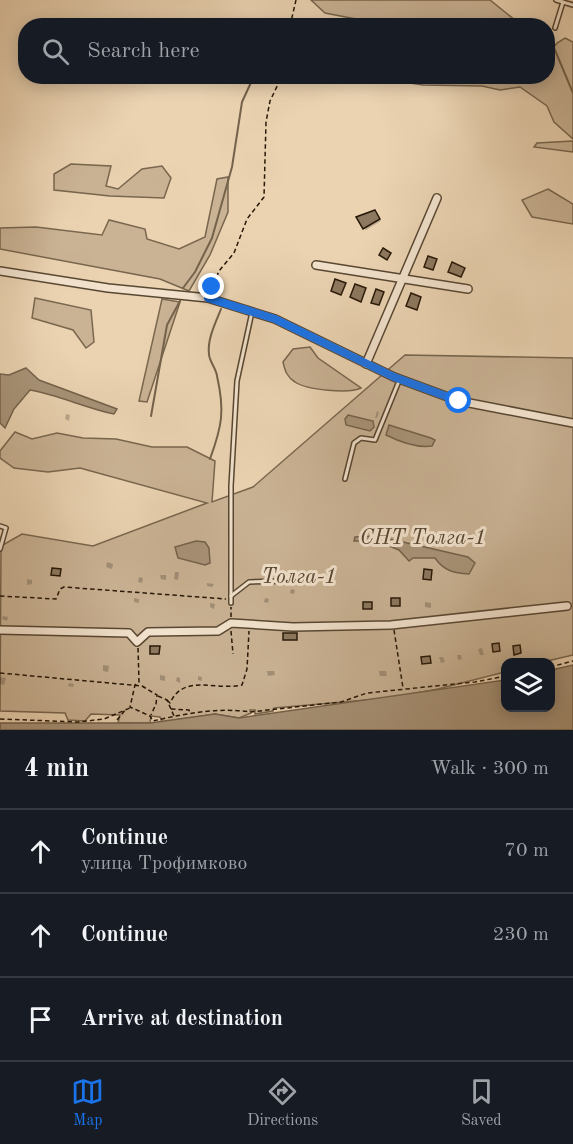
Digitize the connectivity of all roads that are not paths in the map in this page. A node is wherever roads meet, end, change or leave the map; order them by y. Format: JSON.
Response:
{"nodes":[{"id":1,"x":556,"y":0,"type":"edge"},
{"id":2,"x":563,"y":2,"type":"junction"},
{"id":3,"x":573,"y":5,"type":"edge"},
{"id":4,"x":555,"y":28,"type":"dead end"},
{"id":5,"x":437,"y":198,"type":"dead end"},
{"id":6,"x":315,"y":266,"type":"dead end"},
{"id":7,"x":0,"y":272,"type":"edge"},
{"id":8,"x":403,"y":279,"type":"junction"},
{"id":9,"x":468,"y":289,"type":"dead end"},
{"id":10,"x":252,"y":312,"type":"junction"},
{"id":11,"x":366,"y":364,"type":"junction"},
{"id":12,"x":397,"y":378,"type":"junction"},
{"id":13,"x":573,"y":423,"type":"edge"},
{"id":14,"x":345,"y":479,"type":"dead end"},
{"id":15,"x":0,"y":526,"type":"edge"},
{"id":16,"x":0,"y":549,"type":"edge"},
{"id":17,"x":286,"y":581,"type":"dead end"},
{"id":18,"x":567,"y":606,"type":"dead end"},
{"id":19,"x":0,"y":630,"type":"edge"}],
"edges":[{"from":1,"to":2,"type":"lane"},
{"from":2,"to":3,"type":"lane"},
{"from":2,"to":4,"type":"lane"},
{"from":5,"to":8,"type":"street"},
{"from":6,"to":8,"type":"street"},
{"from":7,"to":10,"type":"street"},
{"from":8,"to":9,"type":"street"},
{"from":8,"to":11,"type":"street"},
{"from":10,"to":11,"type":"street"},
{"from":10,"to":17,"type":"lane"},
{"from":11,"to":12,"type":"street"},
{"from":12,"to":13,"type":"street"},
{"from":12,"to":14,"type":"lane"},
{"from":15,"to":16,"type":"lane"},
{"from":18,"to":19,"type":"street"}]}
